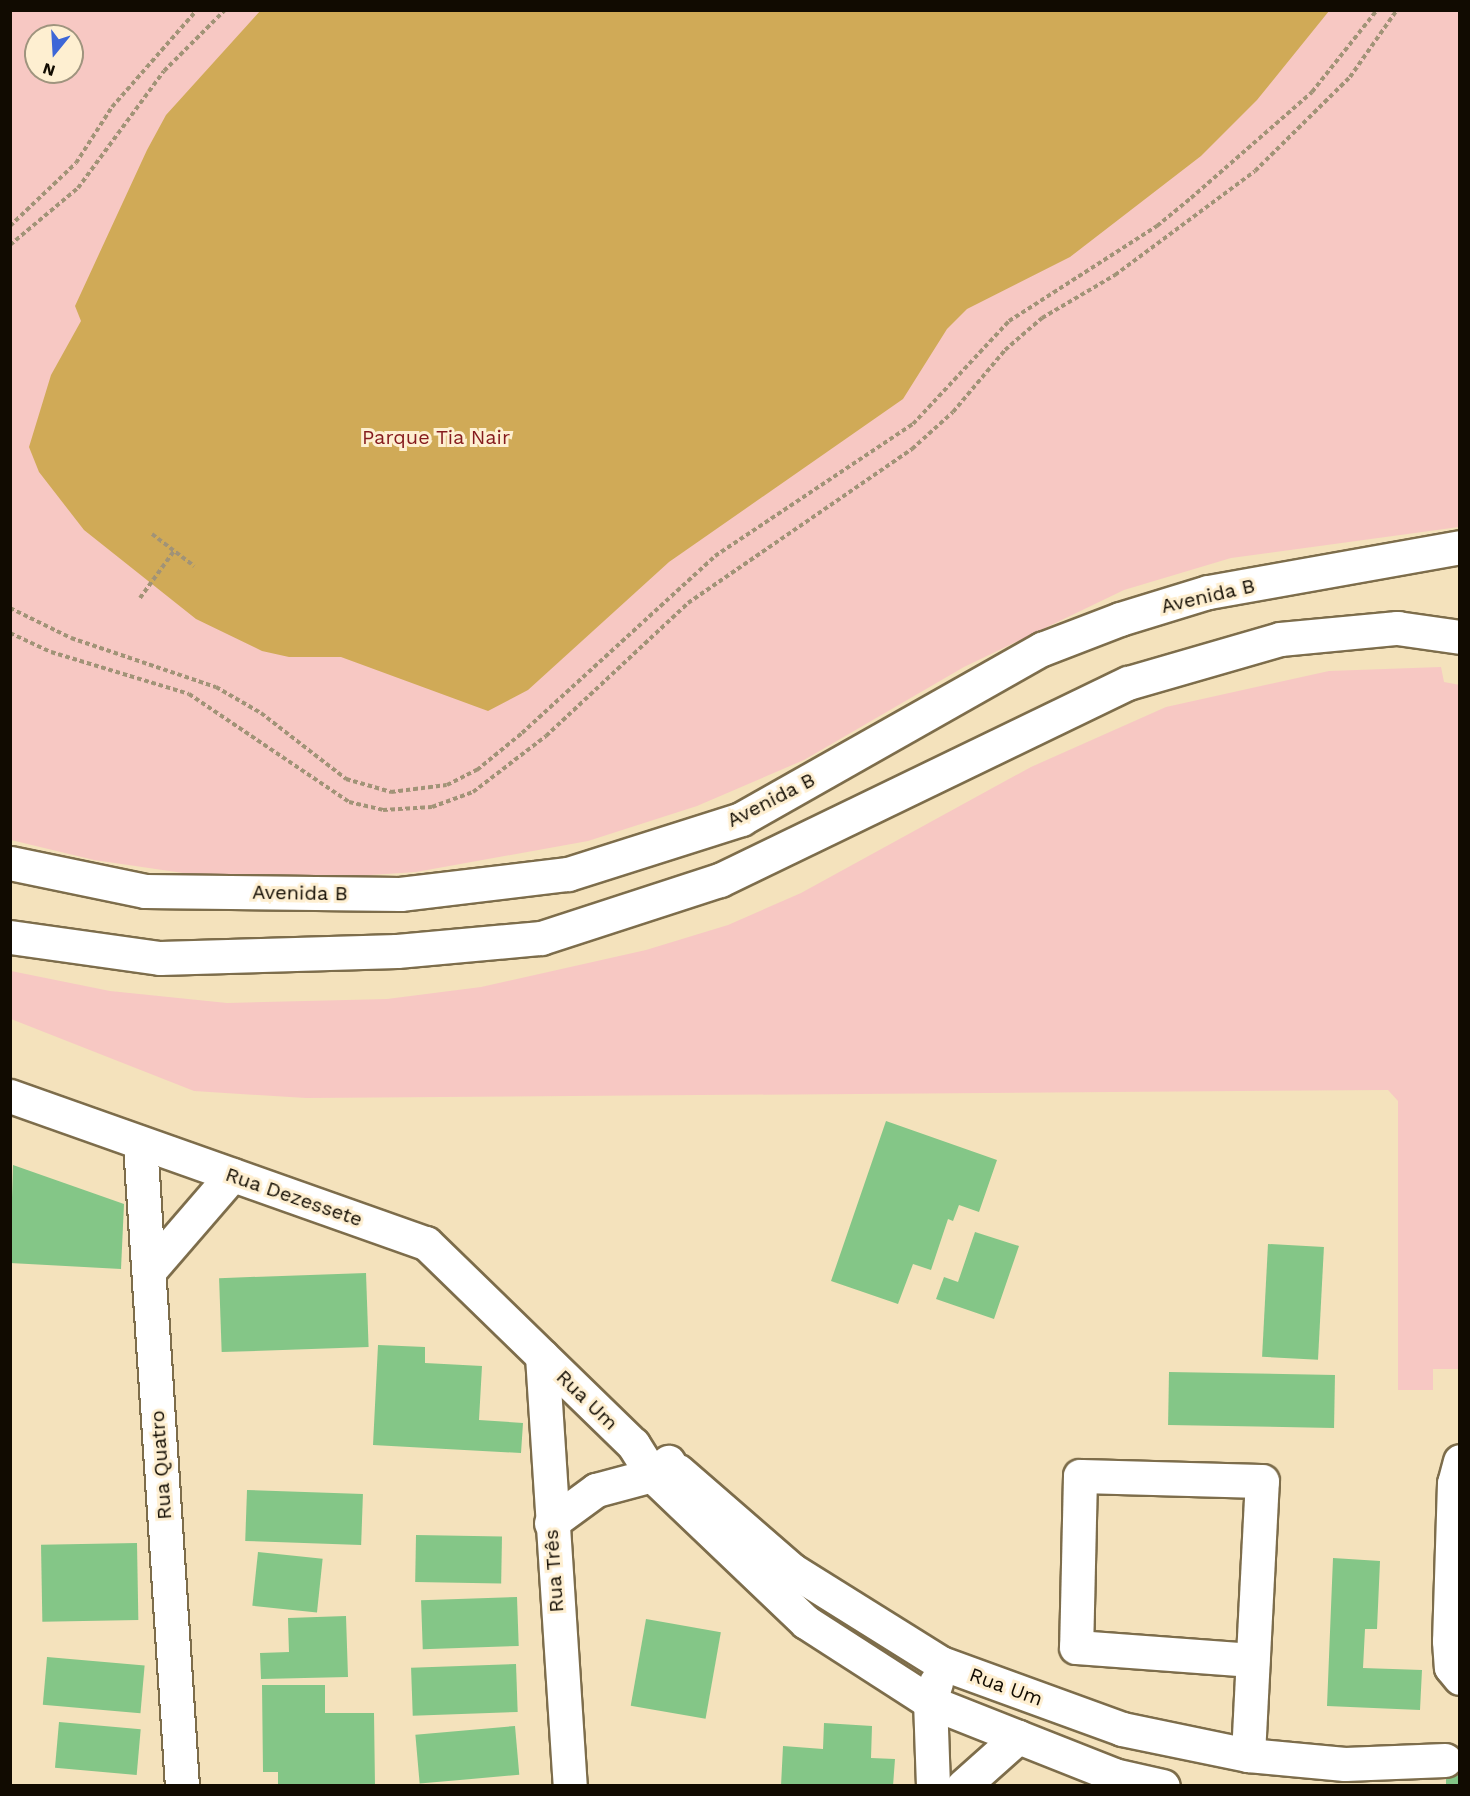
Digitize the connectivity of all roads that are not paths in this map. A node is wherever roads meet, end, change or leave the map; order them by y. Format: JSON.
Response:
{"nodes":[{"id":1,"x":1460,"y":547,"type":"edge"},
{"id":2,"x":1460,"y":637,"type":"edge"},
{"id":3,"x":10,"y":863,"type":"edge"},
{"id":4,"x":10,"y":937,"type":"edge"},
{"id":5,"x":10,"y":1096,"type":"edge"},
{"id":6,"x":140,"y":1144,"type":"junction"},
{"id":7,"x":232,"y":1175,"type":"junction"},
{"id":8,"x":148,"y":1270,"type":"junction"},
{"id":9,"x":542,"y":1356,"type":"junction"},
{"id":10,"x":1460,"y":1461,"type":"edge"},
{"id":11,"x":660,"y":1469,"type":"junction"},
{"id":12,"x":551,"y":1523,"type":"junction"},
{"id":13,"x":1253,"y":1660,"type":"junction"},
{"id":14,"x":941,"y":1663,"type":"junction"},
{"id":15,"x":1460,"y":1678,"type":"edge"},
{"id":16,"x":930,"y":1702,"type":"junction"},
{"id":17,"x":1018,"y":1737,"type":"junction"},
{"id":18,"x":1248,"y":1755,"type":"junction"},
{"id":19,"x":1445,"y":1760,"type":"dead end"},
{"id":20,"x":182,"y":1785,"type":"edge"},
{"id":21,"x":570,"y":1785,"type":"edge"},
{"id":22,"x":933,"y":1785,"type":"edge"},
{"id":23,"x":963,"y":1785,"type":"edge"},
{"id":24,"x":1163,"y":1785,"type":"edge"}],
"edges":[{"from":1,"to":3,"type":"street","name":"Avenida B"},
{"from":2,"to":4,"type":"street"},
{"from":5,"to":6,"type":"street","name":"Rua Dezessete"},
{"from":6,"to":7,"type":"street","name":"Rua Dezessete"},
{"from":6,"to":8,"type":"street","name":"Rua Quatro"},
{"from":7,"to":8,"type":"street"},
{"from":7,"to":9,"type":"street","name":"Rua Dezessete"},
{"from":8,"to":20,"type":"street","name":"Rua Quatro"},
{"from":9,"to":11,"type":"street","name":"Rua Um"},
{"from":9,"to":12,"type":"street","name":"Rua Três"},
{"from":10,"to":15,"type":"street"},
{"from":11,"to":12,"type":"street"},
{"from":11,"to":14,"type":"street","name":"Rua Um"},
{"from":11,"to":16,"type":"street","name":"Rua Um"},
{"from":12,"to":21,"type":"street","name":"Rua Três"},
{"from":13,"to":13,"type":"street"},
{"from":13,"to":18,"type":"street"},
{"from":14,"to":16,"type":"street"},
{"from":14,"to":18,"type":"street","name":"Rua Um"},
{"from":16,"to":17,"type":"street","name":"Rua Um"},
{"from":16,"to":22,"type":"street"},
{"from":17,"to":23,"type":"street"},
{"from":17,"to":24,"type":"street","name":"Rua Um"},
{"from":18,"to":19,"type":"street","name":"Rua Um"}]}
